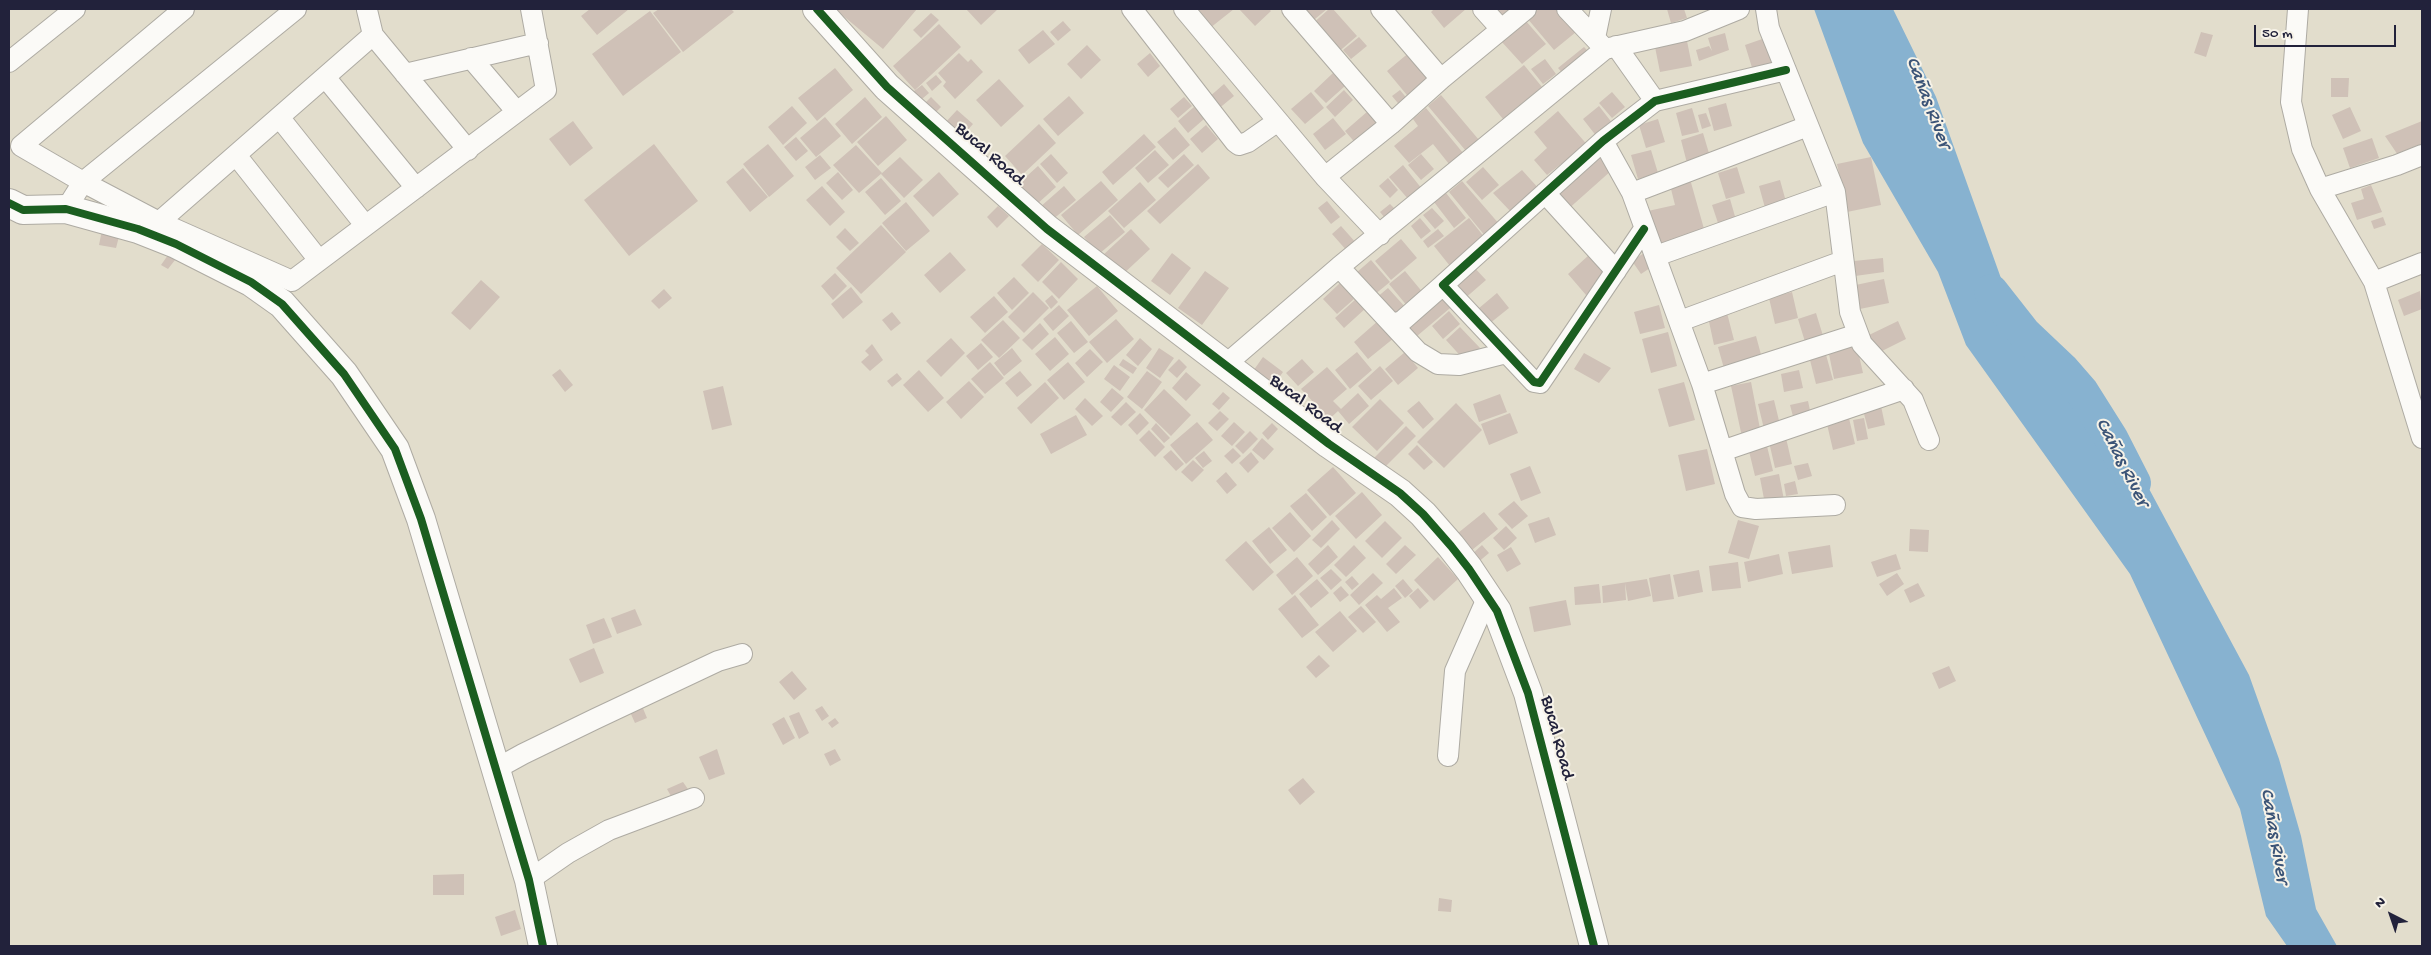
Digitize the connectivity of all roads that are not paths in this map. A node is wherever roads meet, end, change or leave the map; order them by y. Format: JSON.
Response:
{"nodes":[{"id":1,"x":75,"y":9,"type":"edge"},
{"id":2,"x":184,"y":9,"type":"edge"},
{"id":3,"x":296,"y":9,"type":"edge"},
{"id":4,"x":368,"y":9,"type":"edge"},
{"id":5,"x":531,"y":9,"type":"edge"},
{"id":6,"x":817,"y":9,"type":"edge"},
{"id":7,"x":1132,"y":9,"type":"edge"},
{"id":8,"x":1184,"y":9,"type":"edge"},
{"id":9,"x":1292,"y":9,"type":"edge"},
{"id":10,"x":1381,"y":9,"type":"edge"},
{"id":11,"x":1482,"y":9,"type":"edge"},
{"id":12,"x":1526,"y":9,"type":"edge"},
{"id":13,"x":1567,"y":9,"type":"edge"},
{"id":14,"x":1600,"y":9,"type":"edge"},
{"id":15,"x":1738,"y":9,"type":"edge"},
{"id":16,"x":1766,"y":9,"type":"edge"},
{"id":17,"x":2298,"y":9,"type":"edge"},
{"id":18,"x":1501,"y":29,"type":"junction"},
{"id":19,"x":373,"y":35,"type":"junction"},
{"id":20,"x":538,"y":43,"type":"junction"},
{"id":21,"x":1606,"y":44,"type":"junction"},
{"id":22,"x":471,"y":58,"type":"junction"},
{"id":23,"x":9,"y":62,"type":"edge"},
{"id":24,"x":1786,"y":70,"type":"junction"},
{"id":25,"x":405,"y":74,"type":"junction"},
{"id":26,"x":325,"y":76,"type":"junction"},
{"id":27,"x":1441,"y":79,"type":"junction"},
{"id":28,"x":1655,"y":101,"type":"junction"},
{"id":29,"x":517,"y":112,"type":"junction"},
{"id":30,"x":280,"y":117,"type":"junction"},
{"id":31,"x":1278,"y":121,"type":"junction"},
{"id":32,"x":1391,"y":124,"type":"junction"},
{"id":33,"x":1808,"y":126,"type":"junction"},
{"id":34,"x":1603,"y":140,"type":"junction"},
{"id":35,"x":15,"y":144,"type":"edge"},
{"id":36,"x":468,"y":150,"type":"junction"},
{"id":37,"x":236,"y":155,"type":"junction"},
{"id":38,"x":2422,"y":155,"type":"edge"},
{"id":39,"x":1325,"y":177,"type":"junction"},
{"id":40,"x":83,"y":182,"type":"junction"},
{"id":41,"x":416,"y":188,"type":"junction"},
{"id":42,"x":2320,"y":189,"type":"junction"},
{"id":43,"x":1835,"y":192,"type":"junction"},
{"id":44,"x":1545,"y":193,"type":"junction"},
{"id":45,"x":1632,"y":193,"type":"junction"},
{"id":46,"x":9,"y":203,"type":"edge"},
{"id":47,"x":66,"y":209,"type":"junction"},
{"id":48,"x":160,"y":222,"type":"junction"},
{"id":49,"x":365,"y":225,"type":"junction"},
{"id":50,"x":1644,"y":229,"type":"junction"},
{"id":51,"x":1380,"y":235,"type":"junction"},
{"id":52,"x":1656,"y":256,"type":"junction"},
{"id":53,"x":318,"y":259,"type":"junction"},
{"id":54,"x":1843,"y":261,"type":"junction"},
{"id":55,"x":2422,"y":263,"type":"edge"},
{"id":56,"x":1339,"y":267,"type":"junction"},
{"id":57,"x":1616,"y":271,"type":"junction"},
{"id":58,"x":2374,"y":282,"type":"junction"},
{"id":59,"x":1442,"y":285,"type":"junction"},
{"id":60,"x":1680,"y":321,"type":"junction"},
{"id":61,"x":1392,"y":324,"type":"junction"},
{"id":62,"x":1858,"y":334,"type":"junction"},
{"id":63,"x":1506,"y":353,"type":"junction"},
{"id":64,"x":1225,"y":365,"type":"junction"},
{"id":65,"x":1702,"y":384,"type":"junction"},
{"id":66,"x":1904,"y":390,"type":"junction"},
{"id":67,"x":2422,"y":438,"type":"edge"},
{"id":68,"x":1929,"y":440,"type":"dead end"},
{"id":69,"x":1722,"y":451,"type":"junction"},
{"id":70,"x":1835,"y":505,"type":"dead end"},
{"id":71,"x":1488,"y":596,"type":"junction"},
{"id":72,"x":742,"y":654,"type":"dead end"},
{"id":73,"x":1448,"y":756,"type":"dead end"},
{"id":74,"x":494,"y":770,"type":"junction"},
{"id":75,"x":694,"y":798,"type":"dead end"},
{"id":76,"x":529,"y":880,"type":"junction"},
{"id":77,"x":543,"y":946,"type":"edge"},
{"id":78,"x":1594,"y":946,"type":"edge"}],
"edges":[{"from":1,"to":23,"type":"street"},
{"from":2,"to":35,"type":"street"},
{"from":3,"to":40,"type":"street"},
{"from":4,"to":19,"type":"street"},
{"from":5,"to":20,"type":"street"},
{"from":6,"to":64,"type":"street","name":"Bucal Road"},
{"from":7,"to":31,"type":"street"},
{"from":8,"to":31,"type":"street"},
{"from":9,"to":32,"type":"street"},
{"from":10,"to":27,"type":"street"},
{"from":11,"to":18,"type":"street"},
{"from":12,"to":18,"type":"street"},
{"from":13,"to":21,"type":"street"},
{"from":14,"to":21,"type":"street"},
{"from":15,"to":21,"type":"street"},
{"from":16,"to":24,"type":"street"},
{"from":17,"to":42,"type":"street"},
{"from":18,"to":27,"type":"street"},
{"from":19,"to":25,"type":"street"},
{"from":19,"to":26,"type":"street"},
{"from":20,"to":22,"type":"street"},
{"from":20,"to":29,"type":"street"},
{"from":21,"to":28,"type":"street"},
{"from":21,"to":51,"type":"street"},
{"from":22,"to":25,"type":"street"},
{"from":22,"to":29,"type":"street"},
{"from":24,"to":28,"type":"street"},
{"from":24,"to":33,"type":"street"},
{"from":25,"to":36,"type":"street"},
{"from":26,"to":30,"type":"street"},
{"from":26,"to":41,"type":"street"},
{"from":27,"to":32,"type":"street"},
{"from":28,"to":34,"type":"street"},
{"from":29,"to":36,"type":"street"},
{"from":30,"to":37,"type":"street"},
{"from":30,"to":49,"type":"street"},
{"from":31,"to":39,"type":"street"},
{"from":32,"to":39,"type":"street"},
{"from":33,"to":43,"type":"street"},
{"from":33,"to":45,"type":"street"},
{"from":34,"to":44,"type":"street"},
{"from":34,"to":45,"type":"street"},
{"from":35,"to":40,"type":"street"},
{"from":36,"to":41,"type":"street"},
{"from":37,"to":48,"type":"street"},
{"from":37,"to":53,"type":"street"},
{"from":38,"to":42,"type":"street"},
{"from":39,"to":51,"type":"street"},
{"from":40,"to":47,"type":"street"},
{"from":40,"to":48,"type":"street"},
{"from":41,"to":49,"type":"street"},
{"from":42,"to":58,"type":"street"},
{"from":43,"to":52,"type":"street"},
{"from":43,"to":54,"type":"street"},
{"from":44,"to":57,"type":"street"},
{"from":44,"to":59,"type":"street"},
{"from":45,"to":50,"type":"street"},
{"from":46,"to":47,"type":"street"},
{"from":47,"to":74,"type":"street"},
{"from":48,"to":53,"type":"street"},
{"from":49,"to":53,"type":"street"},
{"from":50,"to":52,"type":"street"},
{"from":50,"to":57,"type":"street"},
{"from":51,"to":56,"type":"street"},
{"from":52,"to":60,"type":"street"},
{"from":54,"to":60,"type":"street"},
{"from":54,"to":62,"type":"street"},
{"from":55,"to":58,"type":"street"},
{"from":56,"to":61,"type":"street"},
{"from":56,"to":64,"type":"street"},
{"from":57,"to":63,"type":"street"},
{"from":58,"to":67,"type":"street"},
{"from":59,"to":61,"type":"street"},
{"from":59,"to":63,"type":"street"},
{"from":60,"to":65,"type":"street"},
{"from":61,"to":63,"type":"street"},
{"from":62,"to":65,"type":"street"},
{"from":62,"to":66,"type":"street"},
{"from":64,"to":71,"type":"street","name":"Bucal Road"},
{"from":65,"to":69,"type":"street"},
{"from":66,"to":68,"type":"street"},
{"from":66,"to":69,"type":"street"},
{"from":69,"to":70,"type":"street"},
{"from":71,"to":73,"type":"street"},
{"from":71,"to":78,"type":"street","name":"Bucal Road"},
{"from":72,"to":74,"type":"street"},
{"from":74,"to":76,"type":"street"},
{"from":75,"to":76,"type":"street"},
{"from":76,"to":77,"type":"street"}]}
